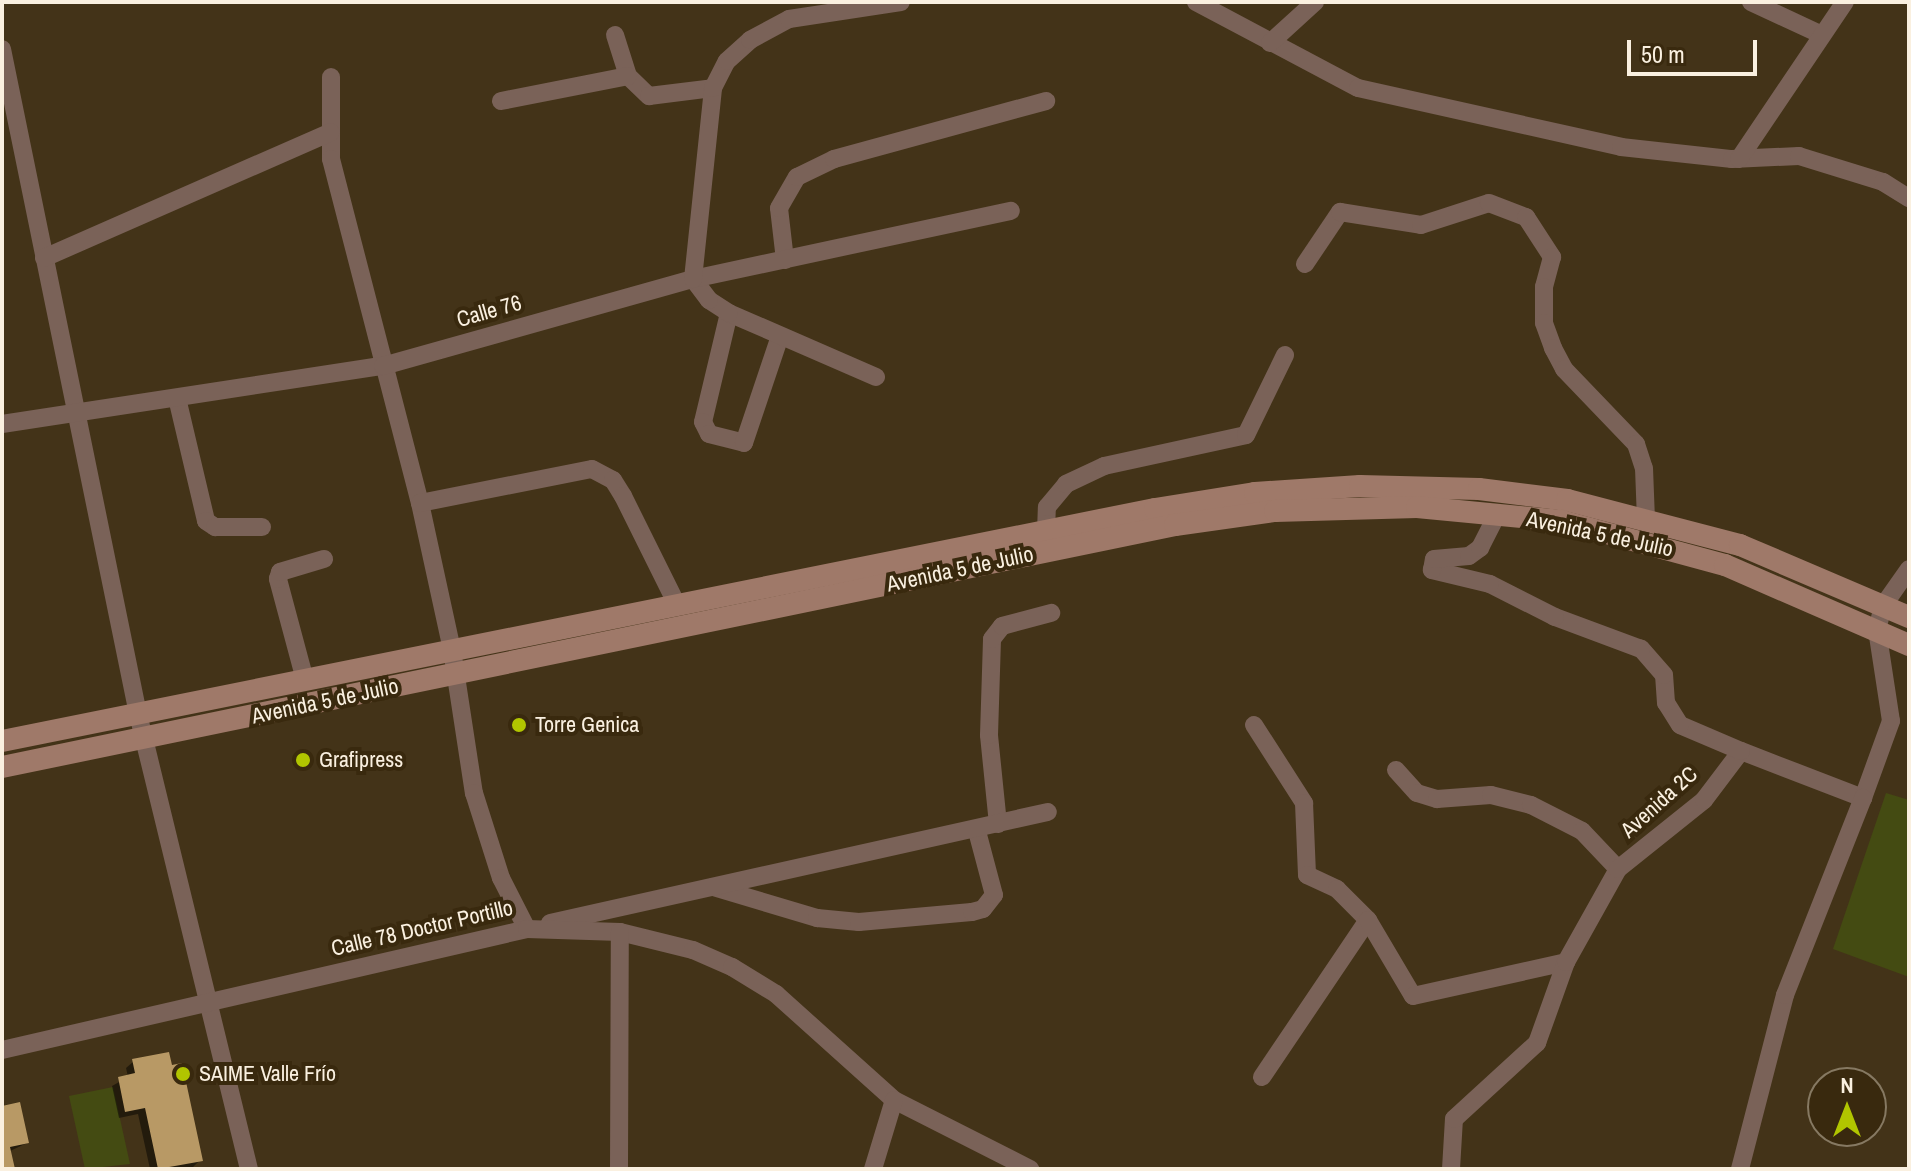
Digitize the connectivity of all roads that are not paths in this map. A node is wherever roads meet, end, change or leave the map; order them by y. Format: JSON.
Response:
{"nodes":[{"id":1,"x":901,"y":2,"type":"edge"},
{"id":2,"x":1196,"y":2,"type":"edge"},
{"id":3,"x":1315,"y":2,"type":"edge"},
{"id":4,"x":1751,"y":2,"type":"edge"},
{"id":5,"x":1845,"y":2,"type":"edge"},
{"id":6,"x":787,"y":10,"type":"edge"},
{"id":7,"x":615,"y":35,"type":"dead end"},
{"id":8,"x":1822,"y":35,"type":"junction"},
{"id":9,"x":1270,"y":43,"type":"junction"},
{"id":10,"x":2,"y":49,"type":"edge"},
{"id":11,"x":5,"y":75,"type":"edge"},
{"id":12,"x":628,"y":76,"type":"junction"},
{"id":13,"x":331,"y":77,"type":"dead end"},
{"id":14,"x":713,"y":88,"type":"junction"},
{"id":15,"x":501,"y":101,"type":"dead end"},
{"id":16,"x":1046,"y":101,"type":"dead end"},
{"id":17,"x":331,"y":132,"type":"junction"},
{"id":18,"x":1739,"y":159,"type":"junction"},
{"id":19,"x":1909,"y":198,"type":"edge"},
{"id":20,"x":1011,"y":211,"type":"dead end"},
{"id":21,"x":44,"y":258,"type":"junction"},
{"id":22,"x":785,"y":260,"type":"junction"},
{"id":23,"x":1305,"y":264,"type":"dead end"},
{"id":24,"x":693,"y":279,"type":"junction"},
{"id":25,"x":729,"y":313,"type":"junction"},
{"id":26,"x":780,"y":336,"type":"junction"},
{"id":27,"x":1285,"y":355,"type":"dead end"},
{"id":28,"x":383,"y":366,"type":"junction"},
{"id":29,"x":876,"y":377,"type":"dead end"},
{"id":30,"x":177,"y":398,"type":"junction"},
{"id":31,"x":75,"y":414,"type":"junction"},
{"id":32,"x":2,"y":424,"type":"edge"},
{"id":33,"x":420,"y":503,"type":"junction"},
{"id":34,"x":1498,"y":513,"type":"junction"},
{"id":35,"x":1646,"y":521,"type":"junction"},
{"id":36,"x":262,"y":527,"type":"dead end"},
{"id":37,"x":1046,"y":532,"type":"junction"},
{"id":38,"x":324,"y":559,"type":"dead end"},
{"id":39,"x":1909,"y":569,"type":"edge"},
{"id":40,"x":677,"y":605,"type":"junction"},
{"id":41,"x":1883,"y":606,"type":"junction"},
{"id":42,"x":1051,"y":613,"type":"dead end"},
{"id":43,"x":1909,"y":617,"type":"edge"},
{"id":44,"x":1877,"y":630,"type":"junction"},
{"id":45,"x":1909,"y":645,"type":"edge"},
{"id":46,"x":452,"y":650,"type":"junction"},
{"id":47,"x":455,"y":674,"type":"junction"},
{"id":48,"x":305,"y":680,"type":"junction"},
{"id":49,"x":138,"y":714,"type":"junction"},
{"id":50,"x":1254,"y":725,"type":"dead end"},
{"id":51,"x":145,"y":739,"type":"junction"},
{"id":52,"x":2,"y":741,"type":"edge"},
{"id":53,"x":1741,"y":751,"type":"junction"},
{"id":54,"x":2,"y":767,"type":"edge"},
{"id":55,"x":1396,"y":770,"type":"dead end"},
{"id":56,"x":1863,"y":798,"type":"junction"},
{"id":57,"x":1048,"y":812,"type":"dead end"},
{"id":58,"x":998,"y":824,"type":"junction"},
{"id":59,"x":977,"y":831,"type":"junction"},
{"id":60,"x":1618,"y":869,"type":"junction"},
{"id":61,"x":711,"y":886,"type":"junction"},
{"id":62,"x":1368,"y":920,"type":"junction"},
{"id":63,"x":527,"y":929,"type":"junction"},
{"id":64,"x":620,"y":932,"type":"junction"},
{"id":65,"x":1566,"y":962,"type":"junction"},
{"id":66,"x":207,"y":1002,"type":"junction"},
{"id":67,"x":2,"y":1050,"type":"edge"},
{"id":68,"x":1262,"y":1077,"type":"dead end"},
{"id":69,"x":894,"y":1100,"type":"junction"},
{"id":70,"x":249,"y":1169,"type":"edge"},
{"id":71,"x":619,"y":1169,"type":"edge"},
{"id":72,"x":873,"y":1169,"type":"edge"},
{"id":73,"x":1030,"y":1169,"type":"edge"},
{"id":74,"x":1451,"y":1169,"type":"edge"},
{"id":75,"x":1740,"y":1169,"type":"edge"}],
"edges":[{"from":1,"to":6,"type":"street"},
{"from":2,"to":9,"type":"street"},
{"from":3,"to":9,"type":"street"},
{"from":4,"to":8,"type":"street"},
{"from":5,"to":8,"type":"street"},
{"from":6,"to":14,"type":"street"},
{"from":7,"to":12,"type":"street"},
{"from":8,"to":18,"type":"street"},
{"from":9,"to":18,"type":"street"},
{"from":10,"to":11,"type":"street"},
{"from":11,"to":21,"type":"street"},
{"from":12,"to":14,"type":"street"},
{"from":12,"to":15,"type":"street"},
{"from":13,"to":17,"type":"street"},
{"from":14,"to":24,"type":"street"},
{"from":16,"to":22,"type":"street"},
{"from":17,"to":21,"type":"street"},
{"from":17,"to":28,"type":"street"},
{"from":18,"to":19,"type":"street"},
{"from":20,"to":22,"type":"street","name":"Calle 76"},
{"from":21,"to":31,"type":"street"},
{"from":22,"to":24,"type":"street","name":"Calle 76"},
{"from":23,"to":35,"type":"street"},
{"from":24,"to":25,"type":"street"},
{"from":24,"to":28,"type":"street","name":"Calle 76"},
{"from":25,"to":26,"type":"street"},
{"from":25,"to":26,"type":"street"},
{"from":26,"to":29,"type":"street"},
{"from":27,"to":37,"type":"street"},
{"from":28,"to":30,"type":"street","name":"Calle 76"},
{"from":28,"to":33,"type":"street"},
{"from":30,"to":31,"type":"street","name":"Calle 76"},
{"from":30,"to":36,"type":"street"},
{"from":31,"to":32,"type":"street","name":"Calle 76"},
{"from":31,"to":49,"type":"street"},
{"from":33,"to":40,"type":"street"},
{"from":33,"to":46,"type":"street"},
{"from":34,"to":44,"type":"main road","name":"Avenida 5 de Julio"},
{"from":34,"to":47,"type":"main road","name":"Avenida 5 de Julio"},
{"from":34,"to":53,"type":"street","name":"Avenida 2C"},
{"from":35,"to":37,"type":"main road","name":"Avenida 5 de Julio"},
{"from":35,"to":41,"type":"main road","name":"Avenida 5 de Julio"},
{"from":37,"to":40,"type":"main road","name":"Avenida 5 de Julio"},
{"from":38,"to":48,"type":"street"},
{"from":39,"to":41,"type":"street"},
{"from":40,"to":46,"type":"main road","name":"Avenida 5 de Julio"},
{"from":41,"to":43,"type":"main road","name":"Avenida 5 de Julio"},
{"from":41,"to":44,"type":"street"},
{"from":42,"to":58,"type":"street"},
{"from":44,"to":45,"type":"main road","name":"Avenida 5 de Julio"},
{"from":44,"to":56,"type":"street"},
{"from":46,"to":47,"type":"street"},
{"from":46,"to":48,"type":"main road","name":"Avenida 5 de Julio"},
{"from":47,"to":51,"type":"main road","name":"Avenida 5 de Julio"},
{"from":47,"to":63,"type":"street"},
{"from":48,"to":49,"type":"main road","name":"Avenida 5 de Julio"},
{"from":49,"to":51,"type":"street"},
{"from":49,"to":52,"type":"main road","name":"Avenida 5 de Julio"},
{"from":50,"to":62,"type":"street"},
{"from":51,"to":54,"type":"main road","name":"Avenida 5 de Julio"},
{"from":51,"to":66,"type":"street"},
{"from":53,"to":56,"type":"street"},
{"from":53,"to":60,"type":"street","name":"Avenida 2C"},
{"from":55,"to":60,"type":"street"},
{"from":56,"to":75,"type":"street"},
{"from":57,"to":58,"type":"street"},
{"from":58,"to":59,"type":"street"},
{"from":59,"to":61,"type":"street"},
{"from":59,"to":61,"type":"street"},
{"from":60,"to":65,"type":"street","name":"Avenida 2C"},
{"from":61,"to":63,"type":"street"},
{"from":62,"to":65,"type":"street"},
{"from":62,"to":68,"type":"street"},
{"from":63,"to":64,"type":"street","name":"Calle 78 Doctor Portillo"},
{"from":63,"to":66,"type":"street","name":"Calle 78 Doctor Portillo"},
{"from":64,"to":69,"type":"street","name":"Calle 78 Doctor Portillo"},
{"from":64,"to":71,"type":"street"},
{"from":65,"to":74,"type":"street","name":"Avenida 2C"},
{"from":66,"to":67,"type":"street","name":"Calle 78 Doctor Portillo"},
{"from":66,"to":70,"type":"street"},
{"from":69,"to":72,"type":"street"},
{"from":69,"to":73,"type":"street","name":"Calle 78 Doctor Portillo"}]}
